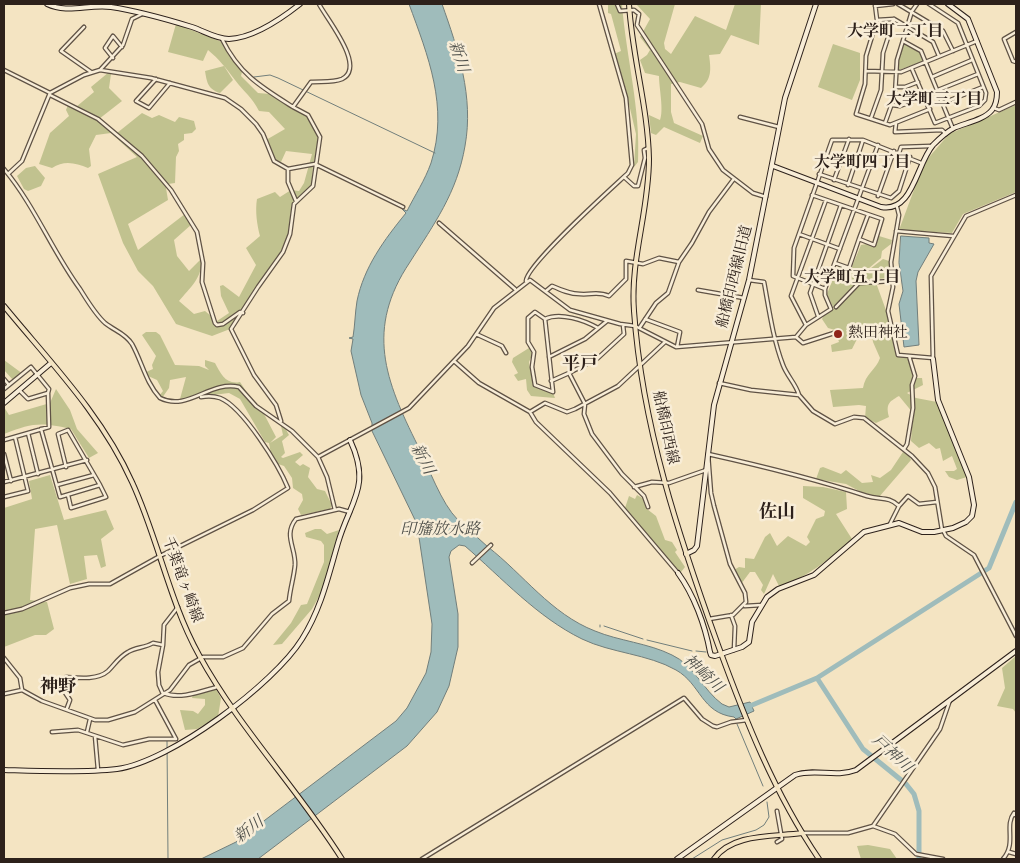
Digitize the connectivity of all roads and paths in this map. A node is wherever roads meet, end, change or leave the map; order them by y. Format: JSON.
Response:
{"nodes":[{"id":1,"x":46,"y":4,"type":"edge"},
{"id":2,"x":300,"y":4,"type":"edge"},
{"id":3,"x":320,"y":4,"type":"edge"},
{"id":4,"x":599,"y":4,"type":"edge"},
{"id":5,"x":617,"y":4,"type":"edge"},
{"id":6,"x":629,"y":4,"type":"edge"},
{"id":7,"x":816,"y":4,"type":"edge"},
{"id":8,"x":893,"y":4,"type":"edge"},
{"id":9,"x":898,"y":4,"type":"edge"},
{"id":10,"x":917,"y":4,"type":"edge"},
{"id":11,"x":929,"y":4,"type":"edge"},
{"id":12,"x":948,"y":4,"type":"edge"},
{"id":13,"x":875,"y":5,"type":"edge"},
{"id":14,"x":630,"y":10,"type":"junction"},
{"id":15,"x":912,"y":11,"type":"junction"},
{"id":16,"x":142,"y":14,"type":"junction"},
{"id":17,"x":894,"y":18,"type":"junction"},
{"id":18,"x":877,"y":20,"type":"junction"},
{"id":19,"x":907,"y":26,"type":"junction"},
{"id":20,"x":84,"y":27,"type":"dead end"},
{"id":21,"x":1016,"y":32,"type":"edge"},
{"id":22,"x":222,"y":39,"type":"junction"},
{"id":23,"x":903,"y":41,"type":"junction"},
{"id":24,"x":977,"y":41,"type":"junction"},
{"id":25,"x":967,"y":46,"type":"junction"},
{"id":26,"x":122,"y":48,"type":"junction"},
{"id":27,"x":954,"y":51,"type":"junction"},
{"id":28,"x":940,"y":57,"type":"junction"},
{"id":29,"x":113,"y":58,"type":"junction"},
{"id":30,"x":972,"y":60,"type":"junction"},
{"id":31,"x":927,"y":62,"type":"junction"},
{"id":32,"x":1016,"y":62,"type":"edge"},
{"id":33,"x":912,"y":69,"type":"junction"},
{"id":34,"x":4,"y":70,"type":"edge"},
{"id":35,"x":100,"y":70,"type":"junction"},
{"id":36,"x":866,"y":71,"type":"junction"},
{"id":37,"x":93,"y":72,"type":"junction"},
{"id":38,"x":880,"y":72,"type":"junction"},
{"id":39,"x":896,"y":72,"type":"junction"},
{"id":40,"x":978,"y":74,"type":"junction"},
{"id":41,"x":932,"y":76,"type":"junction"},
{"id":42,"x":156,"y":79,"type":"junction"},
{"id":43,"x":918,"y":82,"type":"junction"},
{"id":44,"x":170,"y":83,"type":"junction"},
{"id":45,"x":896,"y":87,"type":"junction"},
{"id":46,"x":983,"y":87,"type":"junction"},
{"id":47,"x":938,"y":90,"type":"junction"},
{"id":48,"x":50,"y":94,"type":"junction"},
{"id":49,"x":925,"y":96,"type":"junction"},
{"id":50,"x":1016,"y":102,"type":"edge"},
{"id":51,"x":943,"y":103,"type":"junction"},
{"id":52,"x":892,"y":105,"type":"junction"},
{"id":53,"x":293,"y":106,"type":"junction"},
{"id":54,"x":994,"y":108,"type":"junction"},
{"id":55,"x":930,"y":110,"type":"junction"},
{"id":56,"x":740,"y":117,"type":"dead end"},
{"id":57,"x":948,"y":117,"type":"junction"},
{"id":58,"x":871,"y":118,"type":"junction"},
{"id":59,"x":885,"y":123,"type":"junction"},
{"id":60,"x":896,"y":124,"type":"junction"},
{"id":61,"x":779,"y":127,"type":"junction"},
{"id":62,"x":953,"y":129,"type":"junction"},
{"id":63,"x":946,"y":134,"type":"junction"},
{"id":64,"x":848,"y":139,"type":"junction"},
{"id":65,"x":863,"y":140,"type":"junction"},
{"id":66,"x":878,"y":145,"type":"junction"},
{"id":67,"x":932,"y":146,"type":"junction"},
{"id":68,"x":648,"y":148,"type":"junction"},
{"id":69,"x":894,"y":151,"type":"junction"},
{"id":70,"x":898,"y":153,"type":"junction"},
{"id":71,"x":910,"y":157,"type":"junction"},
{"id":72,"x":921,"y":163,"type":"junction"},
{"id":73,"x":315,"y":164,"type":"junction"},
{"id":74,"x":772,"y":166,"type":"junction"},
{"id":75,"x":4,"y":169,"type":"edge"},
{"id":76,"x":288,"y":169,"type":"junction"},
{"id":77,"x":8,"y":174,"type":"junction"},
{"id":78,"x":819,"y":174,"type":"junction"},
{"id":79,"x":624,"y":177,"type":"junction"},
{"id":80,"x":733,"y":180,"type":"junction"},
{"id":81,"x":834,"y":180,"type":"junction"},
{"id":82,"x":816,"y":184,"type":"junction"},
{"id":83,"x":848,"y":185,"type":"junction"},
{"id":84,"x":862,"y":190,"type":"junction"},
{"id":85,"x":812,"y":195,"type":"junction"},
{"id":86,"x":1016,"y":195,"type":"edge"},
{"id":87,"x":878,"y":196,"type":"junction"},
{"id":88,"x":766,"y":197,"type":"junction"},
{"id":89,"x":858,"y":199,"type":"junction"},
{"id":90,"x":826,"y":200,"type":"junction"},
{"id":91,"x":296,"y":201,"type":"junction"},
{"id":92,"x":841,"y":205,"type":"junction"},
{"id":93,"x":404,"y":207,"type":"dead end"},
{"id":94,"x":897,"y":207,"type":"junction"},
{"id":95,"x":854,"y":209,"type":"junction"},
{"id":96,"x":868,"y":214,"type":"junction"},
{"id":97,"x":440,"y":223,"type":"dead end"},
{"id":98,"x":896,"y":231,"type":"junction"},
{"id":99,"x":799,"y":234,"type":"junction"},
{"id":100,"x":953,"y":236,"type":"junction"},
{"id":101,"x":813,"y":239,"type":"junction"},
{"id":102,"x":859,"y":239,"type":"junction"},
{"id":103,"x":827,"y":244,"type":"junction"},
{"id":104,"x":840,"y":249,"type":"junction"},
{"id":105,"x":635,"y":261,"type":"junction"},
{"id":106,"x":679,"y":262,"type":"junction"},
{"id":107,"x":835,"y":263,"type":"junction"},
{"id":108,"x":798,"y":279,"type":"junction"},
{"id":109,"x":749,"y":280,"type":"junction"},
{"id":110,"x":526,"y":281,"type":"junction"},
{"id":111,"x":892,"y":281,"type":"junction"},
{"id":112,"x":812,"y":284,"type":"junction"},
{"id":113,"x":516,"y":289,"type":"junction"},
{"id":114,"x":825,"y":289,"type":"junction"},
{"id":115,"x":698,"y":290,"type":"dead end"},
{"id":116,"x":546,"y":291,"type":"junction"},
{"id":117,"x":744,"y":298,"type":"junction"},
{"id":118,"x":4,"y":306,"type":"edge"},
{"id":119,"x":836,"y":307,"type":"dead end"},
{"id":120,"x":243,"y":313,"type":"junction"},
{"id":121,"x":818,"y":316,"type":"junction"},
{"id":122,"x":545,"y":319,"type":"junction"},
{"id":123,"x":645,"y":319,"type":"junction"},
{"id":124,"x":607,"y":321,"type":"junction"},
{"id":125,"x":623,"y":325,"type":"junction"},
{"id":126,"x":806,"y":325,"type":"junction"},
{"id":127,"x":637,"y":327,"type":"junction"},
{"id":128,"x":598,"y":328,"type":"junction"},
{"id":129,"x":834,"y":333,"type":"dead end"},
{"id":130,"x":476,"y":334,"type":"junction"},
{"id":131,"x":796,"y":336,"type":"junction"},
{"id":132,"x":777,"y":340,"type":"junction"},
{"id":133,"x":732,"y":341,"type":"junction"},
{"id":134,"x":665,"y":342,"type":"junction"},
{"id":135,"x":677,"y":347,"type":"junction"},
{"id":136,"x":506,"y":353,"type":"dead end"},
{"id":137,"x":909,"y":356,"type":"junction"},
{"id":138,"x":549,"y":357,"type":"junction"},
{"id":139,"x":933,"y":358,"type":"junction"},
{"id":140,"x":454,"y":361,"type":"junction"},
{"id":141,"x":51,"y":363,"type":"junction"},
{"id":142,"x":640,"y":365,"type":"junction"},
{"id":143,"x":569,"y":373,"type":"junction"},
{"id":144,"x":37,"y":375,"type":"junction"},
{"id":145,"x":4,"y":379,"type":"edge"},
{"id":146,"x":551,"y":381,"type":"junction"},
{"id":147,"x":9,"y":384,"type":"junction"},
{"id":148,"x":719,"y":384,"type":"junction"},
{"id":149,"x":4,"y":389,"type":"edge"},
{"id":150,"x":19,"y":390,"type":"junction"},
{"id":151,"x":48,"y":394,"type":"junction"},
{"id":152,"x":799,"y":395,"type":"junction"},
{"id":153,"x":197,"y":397,"type":"junction"},
{"id":154,"x":4,"y":403,"type":"edge"},
{"id":155,"x":585,"y":404,"type":"junction"},
{"id":156,"x":530,"y":412,"type":"junction"},
{"id":157,"x":281,"y":422,"type":"junction"},
{"id":158,"x":41,"y":429,"type":"junction"},
{"id":159,"x":28,"y":433,"type":"junction"},
{"id":160,"x":15,"y":437,"type":"junction"},
{"id":161,"x":4,"y":440,"type":"edge"},
{"id":162,"x":350,"y":440,"type":"junction"},
{"id":163,"x":904,"y":449,"type":"junction"},
{"id":164,"x":4,"y":454,"type":"edge"},
{"id":165,"x":708,"y":454,"type":"junction"},
{"id":166,"x":318,"y":457,"type":"junction"},
{"id":167,"x":87,"y":460,"type":"junction"},
{"id":168,"x":66,"y":466,"type":"junction"},
{"id":169,"x":706,"y":470,"type":"junction"},
{"id":170,"x":52,"y":471,"type":"junction"},
{"id":171,"x":38,"y":474,"type":"junction"},
{"id":172,"x":94,"y":475,"type":"junction"},
{"id":173,"x":25,"y":478,"type":"junction"},
{"id":174,"x":11,"y":481,"type":"junction"},
{"id":175,"x":4,"y":482,"type":"edge"},
{"id":176,"x":665,"y":484,"type":"junction"},
{"id":177,"x":57,"y":485,"type":"junction"},
{"id":178,"x":100,"y":486,"type":"junction"},
{"id":179,"x":634,"y":487,"type":"junction"},
{"id":180,"x":68,"y":495,"type":"junction"},
{"id":181,"x":4,"y":498,"type":"edge"},
{"id":182,"x":937,"y":502,"type":"junction"},
{"id":183,"x":899,"y":506,"type":"junction"},
{"id":184,"x":648,"y":507,"type":"dead end"},
{"id":185,"x":336,"y":510,"type":"junction"},
{"id":186,"x":351,"y":512,"type":"junction"},
{"id":187,"x":890,"y":524,"type":"junction"},
{"id":188,"x":943,"y":530,"type":"junction"},
{"id":189,"x":491,"y":545,"type":"dead end"},
{"id":190,"x":686,"y":554,"type":"junction"},
{"id":191,"x":160,"y":556,"type":"junction"},
{"id":192,"x":472,"y":563,"type":"dead end"},
{"id":193,"x":678,"y":573,"type":"joint"},
{"id":194,"x":762,"y":605,"type":"junction"},
{"id":195,"x":745,"y":606,"type":"junction"},
{"id":196,"x":178,"y":607,"type":"junction"},
{"id":197,"x":4,"y":612,"type":"edge"},
{"id":198,"x":730,"y":615,"type":"junction"},
{"id":199,"x":708,"y":619,"type":"junction"},
{"id":200,"x":1016,"y":636,"type":"edge"},
{"id":201,"x":163,"y":645,"type":"junction"},
{"id":202,"x":734,"y":650,"type":"junction"},
{"id":203,"x":1016,"y":651,"type":"edge"},
{"id":204,"x":722,"y":654,"type":"junction"},
{"id":205,"x":4,"y":658,"type":"edge"},
{"id":206,"x":201,"y":658,"type":"junction"},
{"id":207,"x":218,"y":686,"type":"junction"},
{"id":208,"x":22,"y":690,"type":"junction"},
{"id":209,"x":4,"y":694,"type":"edge"},
{"id":210,"x":164,"y":694,"type":"junction"},
{"id":211,"x":154,"y":700,"type":"junction"},
{"id":212,"x":950,"y":700,"type":"junction"},
{"id":213,"x":232,"y":706,"type":"junction"},
{"id":214,"x":68,"y":708,"type":"junction"},
{"id":215,"x":90,"y":719,"type":"junction"},
{"id":216,"x":747,"y":720,"type":"junction"},
{"id":217,"x":52,"y":732,"type":"dead end"},
{"id":218,"x":87,"y":732,"type":"junction"},
{"id":219,"x":95,"y":736,"type":"junction"},
{"id":220,"x":176,"y":739,"type":"junction"},
{"id":221,"x":182,"y":743,"type":"junction"},
{"id":222,"x":4,"y":770,"type":"edge"},
{"id":223,"x":98,"y":770,"type":"junction"},
{"id":224,"x":776,"y":787,"type":"junction"},
{"id":225,"x":777,"y":810,"type":"dead end"},
{"id":226,"x":1016,"y":815,"type":"edge"},
{"id":227,"x":873,"y":826,"type":"junction"},
{"id":228,"x":802,"y":833,"type":"junction"},
{"id":229,"x":782,"y":836,"type":"junction"},
{"id":230,"x":777,"y":842,"type":"dead end"},
{"id":231,"x":1009,"y":852,"type":"junction"},
{"id":232,"x":1016,"y":854,"type":"edge"},
{"id":233,"x":342,"y":859,"type":"edge"},
{"id":234,"x":422,"y":859,"type":"edge"},
{"id":235,"x":677,"y":859,"type":"edge"},
{"id":236,"x":714,"y":859,"type":"edge"},
{"id":237,"x":819,"y":859,"type":"edge"},
{"id":238,"x":942,"y":859,"type":"edge"},
{"id":239,"x":1003,"y":859,"type":"edge"}],
"edges":[{"from":1,"to":16,"type":"street"},
{"from":2,"to":22,"type":"street"},
{"from":3,"to":53,"type":"street"},
{"from":4,"to":79,"type":"street"},
{"from":5,"to":14,"type":"street"},
{"from":6,"to":14,"type":"main road","name":"船橋印西線"},
{"from":7,"to":61,"type":"street","name":"船橋印西線旧道"},
{"from":8,"to":13,"type":"street"},
{"from":9,"to":15,"type":"street"},
{"from":10,"to":15,"type":"street"},
{"from":11,"to":25,"type":"street"},
{"from":12,"to":24,"type":"street"},
{"from":13,"to":18,"type":"street"},
{"from":14,"to":68,"type":"main road","name":"船橋印西線"},
{"from":14,"to":80,"type":"street"},
{"from":15,"to":19,"type":"street"},
{"from":15,"to":27,"type":"street"},
{"from":16,"to":22,"type":"street"},
{"from":16,"to":26,"type":"street"},
{"from":17,"to":18,"type":"street"},
{"from":17,"to":19,"type":"street"},
{"from":17,"to":38,"type":"street"},
{"from":18,"to":36,"type":"street"},
{"from":19,"to":23,"type":"street"},
{"from":19,"to":28,"type":"street"},
{"from":20,"to":37,"type":"street"},
{"from":21,"to":32,"type":"street"},
{"from":22,"to":53,"type":"street"},
{"from":23,"to":31,"type":"street"},
{"from":23,"to":39,"type":"street"},
{"from":24,"to":25,"type":"street"},
{"from":24,"to":54,"type":"street"},
{"from":25,"to":27,"type":"street"},
{"from":25,"to":30,"type":"street"},
{"from":26,"to":29,"type":"street"},
{"from":26,"to":29,"type":"street"},
{"from":27,"to":28,"type":"street"},
{"from":28,"to":31,"type":"street"},
{"from":29,"to":35,"type":"street"},
{"from":30,"to":40,"type":"street"},
{"from":30,"to":41,"type":"street"},
{"from":31,"to":33,"type":"street"},
{"from":31,"to":41,"type":"street"},
{"from":33,"to":39,"type":"street"},
{"from":33,"to":43,"type":"street"},
{"from":34,"to":48,"type":"street"},
{"from":35,"to":37,"type":"street"},
{"from":35,"to":42,"type":"street"},
{"from":36,"to":38,"type":"street"},
{"from":36,"to":58,"type":"street"},
{"from":37,"to":48,"type":"street"},
{"from":38,"to":39,"type":"street"},
{"from":38,"to":58,"type":"street"},
{"from":39,"to":45,"type":"street"},
{"from":40,"to":46,"type":"street"},
{"from":40,"to":47,"type":"street"},
{"from":41,"to":47,"type":"street"},
{"from":42,"to":44,"type":"street"},
{"from":42,"to":44,"type":"street"},
{"from":43,"to":45,"type":"street"},
{"from":43,"to":49,"type":"street"},
{"from":44,"to":76,"type":"street"},
{"from":45,"to":52,"type":"street"},
{"from":46,"to":51,"type":"street"},
{"from":46,"to":57,"type":"street"},
{"from":47,"to":51,"type":"street"},
{"from":48,"to":77,"type":"street"},
{"from":48,"to":120,"type":"street"},
{"from":49,"to":52,"type":"street"},
{"from":49,"to":55,"type":"street"},
{"from":50,"to":54,"type":"street"},
{"from":51,"to":57,"type":"street"},
{"from":52,"to":59,"type":"street"},
{"from":53,"to":73,"type":"street"},
{"from":54,"to":62,"type":"street"},
{"from":55,"to":57,"type":"street"},
{"from":55,"to":60,"type":"street"},
{"from":56,"to":61,"type":"street"},
{"from":57,"to":62,"type":"street"},
{"from":58,"to":59,"type":"street"},
{"from":59,"to":60,"type":"street"},
{"from":60,"to":63,"type":"street"},
{"from":61,"to":74,"type":"street","name":"船橋印西線旧道"},
{"from":62,"to":63,"type":"street"},
{"from":63,"to":67,"type":"street"},
{"from":64,"to":65,"type":"street"},
{"from":64,"to":78,"type":"street"},
{"from":64,"to":81,"type":"street"},
{"from":65,"to":66,"type":"street"},
{"from":65,"to":83,"type":"street"},
{"from":66,"to":69,"type":"street"},
{"from":66,"to":84,"type":"street"},
{"from":67,"to":70,"type":"street"},
{"from":67,"to":72,"type":"street"},
{"from":68,"to":79,"type":"street"},
{"from":68,"to":105,"type":"main road","name":"船橋印西線"},
{"from":69,"to":70,"type":"street"},
{"from":69,"to":87,"type":"street"},
{"from":70,"to":71,"type":"street"},
{"from":71,"to":72,"type":"street"},
{"from":71,"to":87,"type":"street"},
{"from":72,"to":94,"type":"street"},
{"from":73,"to":76,"type":"street"},
{"from":73,"to":91,"type":"street"},
{"from":73,"to":93,"type":"street"},
{"from":74,"to":82,"type":"street"},
{"from":74,"to":88,"type":"street","name":"船橋印西線旧道"},
{"from":75,"to":77,"type":"street"},
{"from":76,"to":91,"type":"street"},
{"from":77,"to":153,"type":"street"},
{"from":78,"to":81,"type":"street"},
{"from":78,"to":82,"type":"street"},
{"from":79,"to":110,"type":"street"},
{"from":80,"to":88,"type":"street"},
{"from":80,"to":106,"type":"street"},
{"from":81,"to":83,"type":"street"},
{"from":82,"to":85,"type":"street"},
{"from":82,"to":89,"type":"street"},
{"from":83,"to":84,"type":"street"},
{"from":84,"to":87,"type":"street"},
{"from":84,"to":89,"type":"street"},
{"from":85,"to":90,"type":"street"},
{"from":85,"to":99,"type":"street"},
{"from":86,"to":100,"type":"street"},
{"from":88,"to":109,"type":"street","name":"船橋印西線旧道"},
{"from":89,"to":94,"type":"street"},
{"from":89,"to":95,"type":"street"},
{"from":90,"to":92,"type":"street"},
{"from":90,"to":101,"type":"street"},
{"from":91,"to":120,"type":"street"},
{"from":92,"to":95,"type":"street"},
{"from":92,"to":103,"type":"street"},
{"from":94,"to":98,"type":"street"},
{"from":95,"to":96,"type":"street"},
{"from":95,"to":104,"type":"street"},
{"from":96,"to":102,"type":"street"},
{"from":96,"to":102,"type":"street"},
{"from":97,"to":113,"type":"street"},
{"from":98,"to":100,"type":"street"},
{"from":98,"to":111,"type":"street"},
{"from":99,"to":101,"type":"street"},
{"from":99,"to":108,"type":"street"},
{"from":100,"to":139,"type":"street"},
{"from":101,"to":103,"type":"street"},
{"from":101,"to":108,"type":"street"},
{"from":102,"to":107,"type":"street"},
{"from":103,"to":104,"type":"street"},
{"from":103,"to":112,"type":"street"},
{"from":104,"to":107,"type":"street"},
{"from":105,"to":106,"type":"street"},
{"from":105,"to":116,"type":"street"},
{"from":105,"to":127,"type":"main road","name":"船橋印西線"},
{"from":106,"to":123,"type":"street"},
{"from":107,"to":114,"type":"street"},
{"from":108,"to":112,"type":"street"},
{"from":108,"to":126,"type":"street"},
{"from":109,"to":117,"type":"street","name":"船橋印西線旧道"},
{"from":109,"to":132,"type":"street"},
{"from":110,"to":113,"type":"street"},
{"from":110,"to":116,"type":"street"},
{"from":111,"to":119,"type":"street"},
{"from":111,"to":137,"type":"street"},
{"from":112,"to":114,"type":"street"},
{"from":112,"to":121,"type":"street"},
{"from":113,"to":130,"type":"street"},
{"from":114,"to":121,"type":"street"},
{"from":115,"to":117,"type":"street"},
{"from":116,"to":124,"type":"street"},
{"from":117,"to":133,"type":"street","name":"船橋印西線旧道"},
{"from":118,"to":141,"type":"main road","name":"千葉竜ヶ崎線"},
{"from":120,"to":157,"type":"street"},
{"from":121,"to":126,"type":"street"},
{"from":122,"to":128,"type":"street"},
{"from":122,"to":138,"type":"street"},
{"from":122,"to":146,"type":"street"},
{"from":123,"to":127,"type":"street"},
{"from":123,"to":135,"type":"street"},
{"from":124,"to":125,"type":"street"},
{"from":124,"to":128,"type":"street"},
{"from":125,"to":127,"type":"street"},
{"from":125,"to":143,"type":"street"},
{"from":126,"to":131,"type":"street"},
{"from":127,"to":134,"type":"street"},
{"from":127,"to":142,"type":"main road","name":"船橋印西線"},
{"from":128,"to":138,"type":"street"},
{"from":129,"to":131,"type":"street"},
{"from":130,"to":136,"type":"street"},
{"from":130,"to":140,"type":"street"},
{"from":131,"to":132,"type":"street"},
{"from":132,"to":133,"type":"street"},
{"from":132,"to":152,"type":"street"},
{"from":133,"to":135,"type":"street"},
{"from":133,"to":148,"type":"street","name":"船橋印西線旧道"},
{"from":134,"to":135,"type":"street"},
{"from":134,"to":142,"type":"street"},
{"from":137,"to":139,"type":"street"},
{"from":137,"to":163,"type":"street"},
{"from":138,"to":146,"type":"street"},
{"from":139,"to":188,"type":"street"},
{"from":140,"to":156,"type":"street"},
{"from":140,"to":162,"type":"street"},
{"from":141,"to":144,"type":"street"},
{"from":141,"to":191,"type":"main road","name":"千葉竜ヶ崎線"},
{"from":142,"to":155,"type":"street"},
{"from":142,"to":176,"type":"main road","name":"船橋印西線"},
{"from":143,"to":146,"type":"street"},
{"from":143,"to":155,"type":"street"},
{"from":144,"to":147,"type":"street"},
{"from":144,"to":150,"type":"street"},
{"from":144,"to":151,"type":"street"},
{"from":145,"to":147,"type":"street"},
{"from":147,"to":149,"type":"street"},
{"from":148,"to":152,"type":"street"},
{"from":148,"to":165,"type":"street","name":"船橋印西線旧道"},
{"from":150,"to":151,"type":"street"},
{"from":150,"to":154,"type":"street"},
{"from":151,"to":158,"type":"street"},
{"from":152,"to":163,"type":"street"},
{"from":153,"to":157,"type":"street"},
{"from":153,"to":191,"type":"street"},
{"from":155,"to":156,"type":"street"},
{"from":155,"to":179,"type":"street"},
{"from":156,"to":193,"type":"street"},
{"from":157,"to":166,"type":"street"},
{"from":158,"to":159,"type":"street"},
{"from":158,"to":170,"type":"street"},
{"from":159,"to":160,"type":"street"},
{"from":159,"to":171,"type":"street"},
{"from":160,"to":161,"type":"street"},
{"from":160,"to":173,"type":"street"},
{"from":162,"to":166,"type":"street"},
{"from":162,"to":186,"type":"street"},
{"from":163,"to":182,"type":"street"},
{"from":164,"to":174,"type":"street"},
{"from":165,"to":169,"type":"street","name":"船橋印西線旧道"},
{"from":165,"to":183,"type":"street"},
{"from":165,"to":195,"type":"street"},
{"from":166,"to":185,"type":"street"},
{"from":167,"to":168,"type":"street"},
{"from":167,"to":168,"type":"street"},
{"from":167,"to":172,"type":"street"},
{"from":168,"to":170,"type":"street"},
{"from":169,"to":176,"type":"street"},
{"from":169,"to":190,"type":"street","name":"船橋印西線旧道"},
{"from":170,"to":171,"type":"street"},
{"from":170,"to":177,"type":"street"},
{"from":171,"to":173,"type":"street"},
{"from":172,"to":177,"type":"street"},
{"from":172,"to":178,"type":"street"},
{"from":173,"to":174,"type":"street"},
{"from":173,"to":181,"type":"street"},
{"from":174,"to":175,"type":"street"},
{"from":176,"to":179,"type":"street"},
{"from":176,"to":190,"type":"main road","name":"船橋印西線"},
{"from":177,"to":180,"type":"street"},
{"from":178,"to":180,"type":"street"},
{"from":178,"to":180,"type":"street"},
{"from":179,"to":184,"type":"street"},
{"from":182,"to":183,"type":"street"},
{"from":182,"to":188,"type":"street"},
{"from":183,"to":187,"type":"street"},
{"from":185,"to":186,"type":"street"},
{"from":185,"to":206,"type":"street"},
{"from":186,"to":213,"type":"street"},
{"from":187,"to":188,"type":"street"},
{"from":187,"to":194,"type":"street"},
{"from":188,"to":200,"type":"street"},
{"from":189,"to":192,"type":"street"},
{"from":190,"to":199,"type":"main road","name":"船橋印西線"},
{"from":191,"to":196,"type":"main road","name":"千葉竜ヶ崎線"},
{"from":191,"to":197,"type":"street"},
{"from":193,"to":204,"type":"street"},
{"from":194,"to":195,"type":"street"},
{"from":194,"to":202,"type":"street"},
{"from":195,"to":198,"type":"street"},
{"from":196,"to":201,"type":"street"},
{"from":196,"to":206,"type":"main road","name":"千葉竜ヶ崎線"},
{"from":198,"to":199,"type":"street"},
{"from":198,"to":202,"type":"street"},
{"from":199,"to":204,"type":"main road","name":"船橋印西線"},
{"from":201,"to":210,"type":"street"},
{"from":201,"to":214,"type":"street"},
{"from":202,"to":204,"type":"street"},
{"from":203,"to":212,"type":"street"},
{"from":204,"to":216,"type":"main road","name":"船橋印西線"},
{"from":205,"to":208,"type":"street"},
{"from":206,"to":207,"type":"main road","name":"千葉竜ヶ崎線"},
{"from":206,"to":210,"type":"street"},
{"from":207,"to":210,"type":"street"},
{"from":207,"to":213,"type":"main road","name":"千葉竜ヶ崎線"},
{"from":208,"to":209,"type":"street"},
{"from":208,"to":214,"type":"street"},
{"from":210,"to":211,"type":"street"},
{"from":211,"to":215,"type":"street"},
{"from":211,"to":220,"type":"street"},
{"from":212,"to":224,"type":"street"},
{"from":212,"to":227,"type":"street"},
{"from":213,"to":221,"type":"street"},
{"from":213,"to":233,"type":"main road","name":"千葉竜ヶ崎線"},
{"from":214,"to":215,"type":"street"},
{"from":215,"to":218,"type":"street"},
{"from":216,"to":224,"type":"main road","name":"船橋印西線"},
{"from":216,"to":234,"type":"street"},
{"from":217,"to":218,"type":"street"},
{"from":218,"to":219,"type":"street"},
{"from":219,"to":220,"type":"street"},
{"from":219,"to":223,"type":"street"},
{"from":220,"to":221,"type":"street"},
{"from":221,"to":223,"type":"street"},
{"from":222,"to":223,"type":"street"},
{"from":224,"to":228,"type":"main road","name":"船橋印西線"},
{"from":224,"to":235,"type":"street"},
{"from":225,"to":229,"type":"street"},
{"from":226,"to":231,"type":"street"},
{"from":227,"to":228,"type":"street"},
{"from":227,"to":238,"type":"street"},
{"from":228,"to":229,"type":"main road"},
{"from":228,"to":237,"type":"main road","name":"船橋印西線"},
{"from":229,"to":230,"type":"street"},
{"from":229,"to":236,"type":"main road"},
{"from":231,"to":232,"type":"street"},
{"from":231,"to":239,"type":"street"}]}
